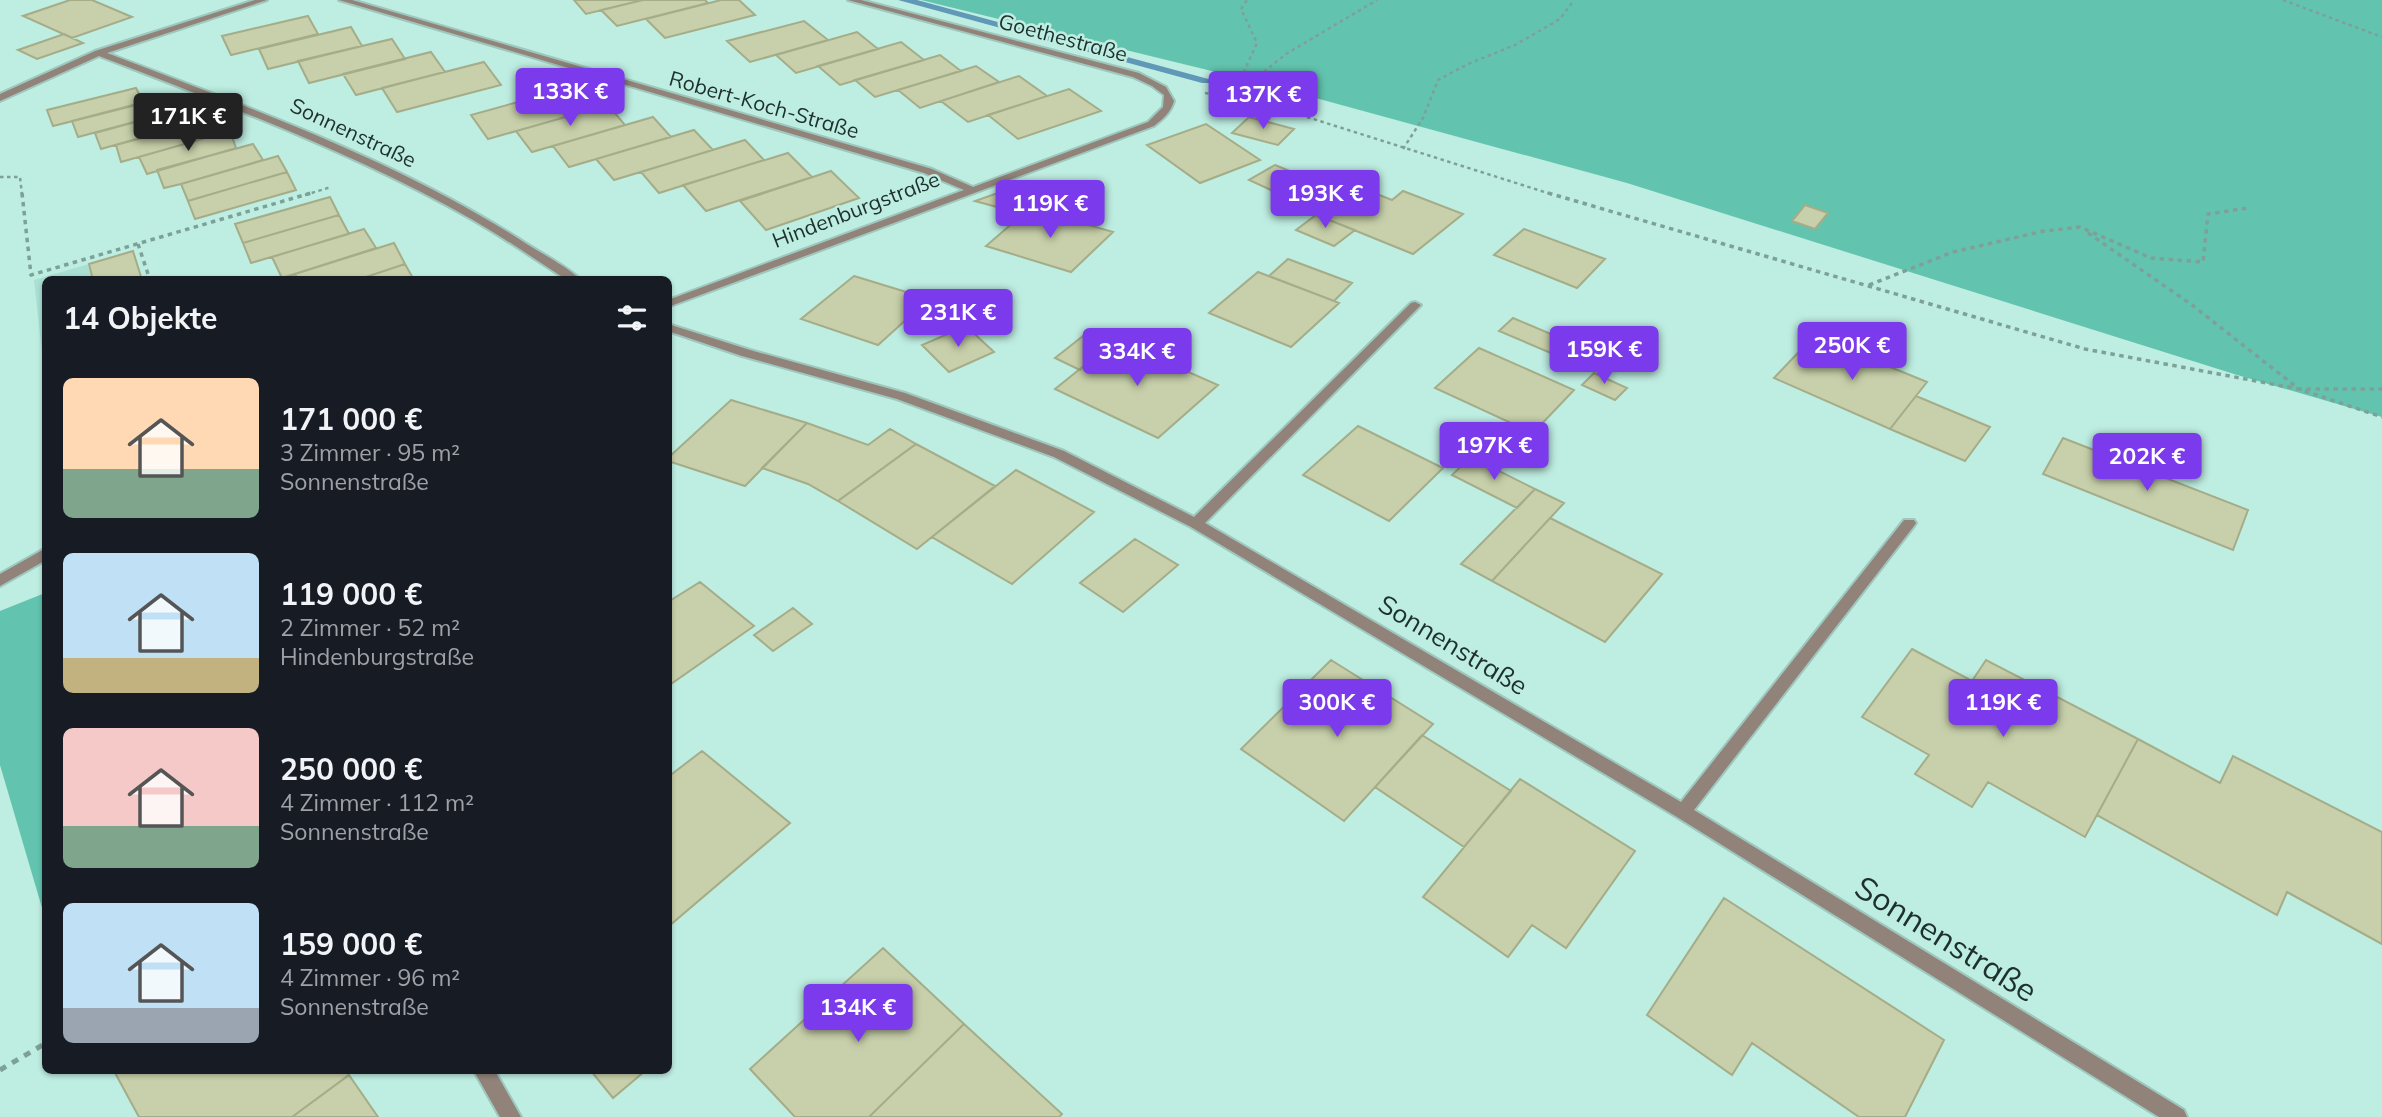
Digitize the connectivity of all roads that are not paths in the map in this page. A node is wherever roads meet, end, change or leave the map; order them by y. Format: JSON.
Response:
{"nodes":[{"id":1,"x":263,"y":0,"type":"edge"},
{"id":2,"x":343,"y":0,"type":"edge"},
{"id":3,"x":852,"y":0,"type":"edge"},
{"id":4,"x":98,"y":54,"type":"junction"},
{"id":5,"x":0,"y":98,"type":"edge"},
{"id":6,"x":1170,"y":105,"type":"joint"},
{"id":7,"x":972,"y":190,"type":"junction"},
{"id":8,"x":569,"y":276,"type":"edge"},
{"id":9,"x":672,"y":302,"type":"edge"},
{"id":10,"x":1415,"y":305,"type":"dead end"},
{"id":11,"x":672,"y":328,"type":"edge"},
{"id":12,"x":1909,"y":523,"type":"dead end"},
{"id":13,"x":1196,"y":524,"type":"junction"},
{"id":14,"x":42,"y":555,"type":"edge"},
{"id":15,"x":0,"y":581,"type":"edge"},
{"id":16,"x":1683,"y":811,"type":"junction"},
{"id":17,"x":486,"y":1074,"type":"edge"},
{"id":18,"x":511,"y":1117,"type":"edge"},
{"id":19,"x":2176,"y":1117,"type":"edge"}],
"edges":[{"from":1,"to":4,"type":"street"},
{"from":2,"to":7,"type":"street","name":"Robert-Koch-Straße"},
{"from":3,"to":6,"type":"street","name":"Goethestraße"},
{"from":4,"to":5,"type":"street"},
{"from":4,"to":8,"type":"street","name":"Sonnenstraße"},
{"from":6,"to":7,"type":"street","name":"Hindenburgstraße"},
{"from":7,"to":9,"type":"street","name":"Hindenburgstraße"},
{"from":10,"to":13,"type":"street"},
{"from":11,"to":13,"type":"street","name":"Sonnenstraße"},
{"from":12,"to":16,"type":"street"},
{"from":13,"to":16,"type":"street","name":"Sonnenstraße"},
{"from":14,"to":15,"type":"street"},
{"from":16,"to":19,"type":"street","name":"Sonnenstraße"},
{"from":17,"to":18,"type":"street"}]}
